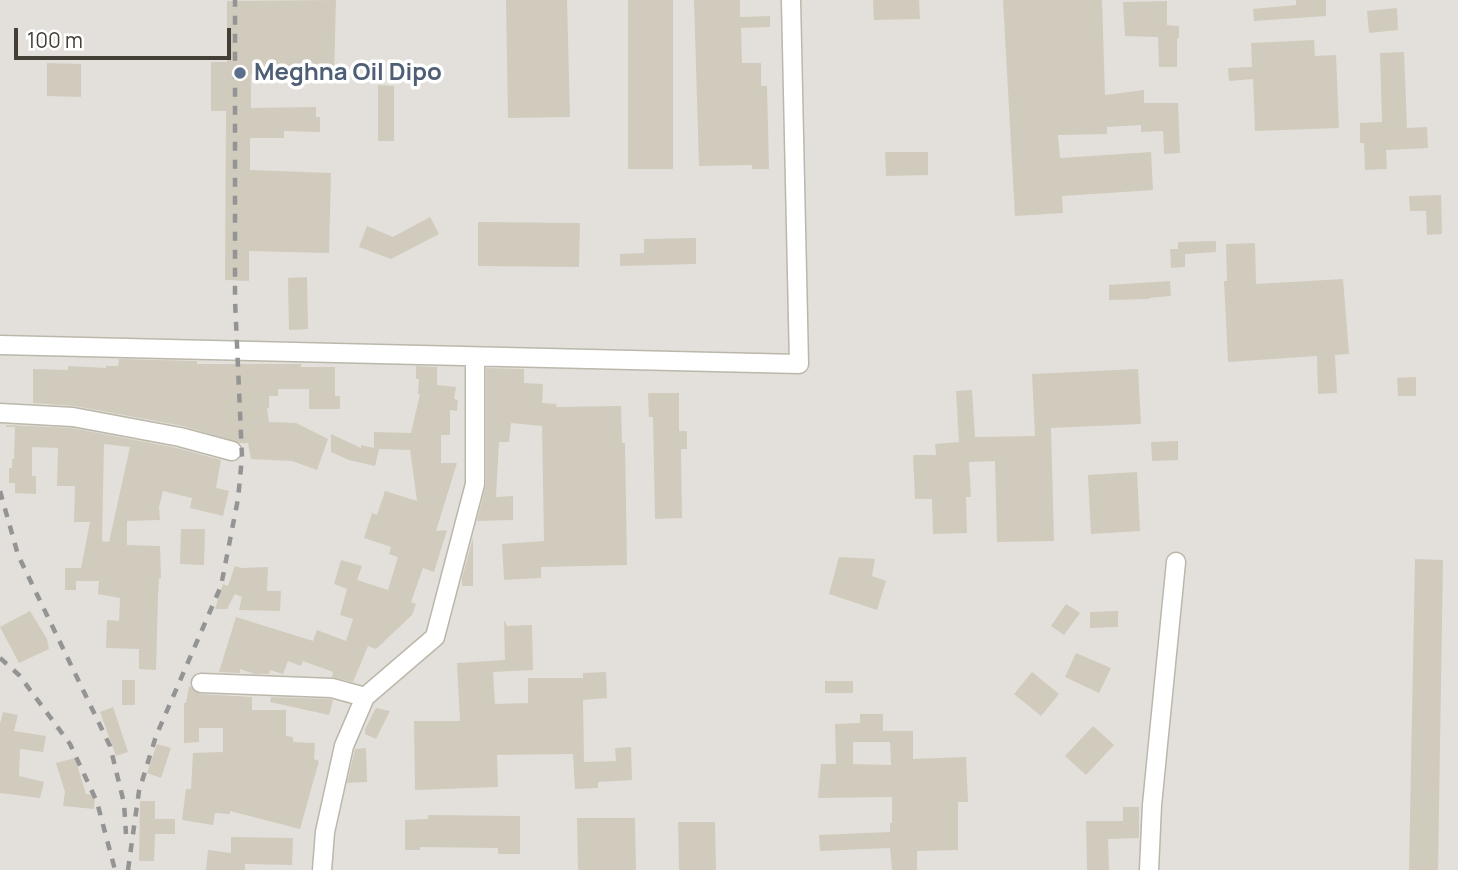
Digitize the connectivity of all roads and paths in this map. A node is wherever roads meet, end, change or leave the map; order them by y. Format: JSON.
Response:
{"nodes":[{"id":1,"x":791,"y":0,"type":"edge"},
{"id":2,"x":0,"y":345,"type":"edge"},
{"id":3,"x":475,"y":358,"type":"junction"},
{"id":4,"x":0,"y":413,"type":"edge"},
{"id":5,"x":232,"y":450,"type":"dead end"},
{"id":6,"x":1176,"y":562,"type":"dead end"},
{"id":7,"x":201,"y":684,"type":"dead end"},
{"id":8,"x":365,"y":697,"type":"junction"},
{"id":9,"x":322,"y":870,"type":"edge"},
{"id":10,"x":1149,"y":870,"type":"edge"}],
"edges":[{"from":1,"to":3,"type":"street"},
{"from":2,"to":3,"type":"street"},
{"from":3,"to":8,"type":"street"},
{"from":4,"to":5,"type":"street"},
{"from":6,"to":10,"type":"street"},
{"from":7,"to":8,"type":"street"},
{"from":8,"to":9,"type":"street"}]}
